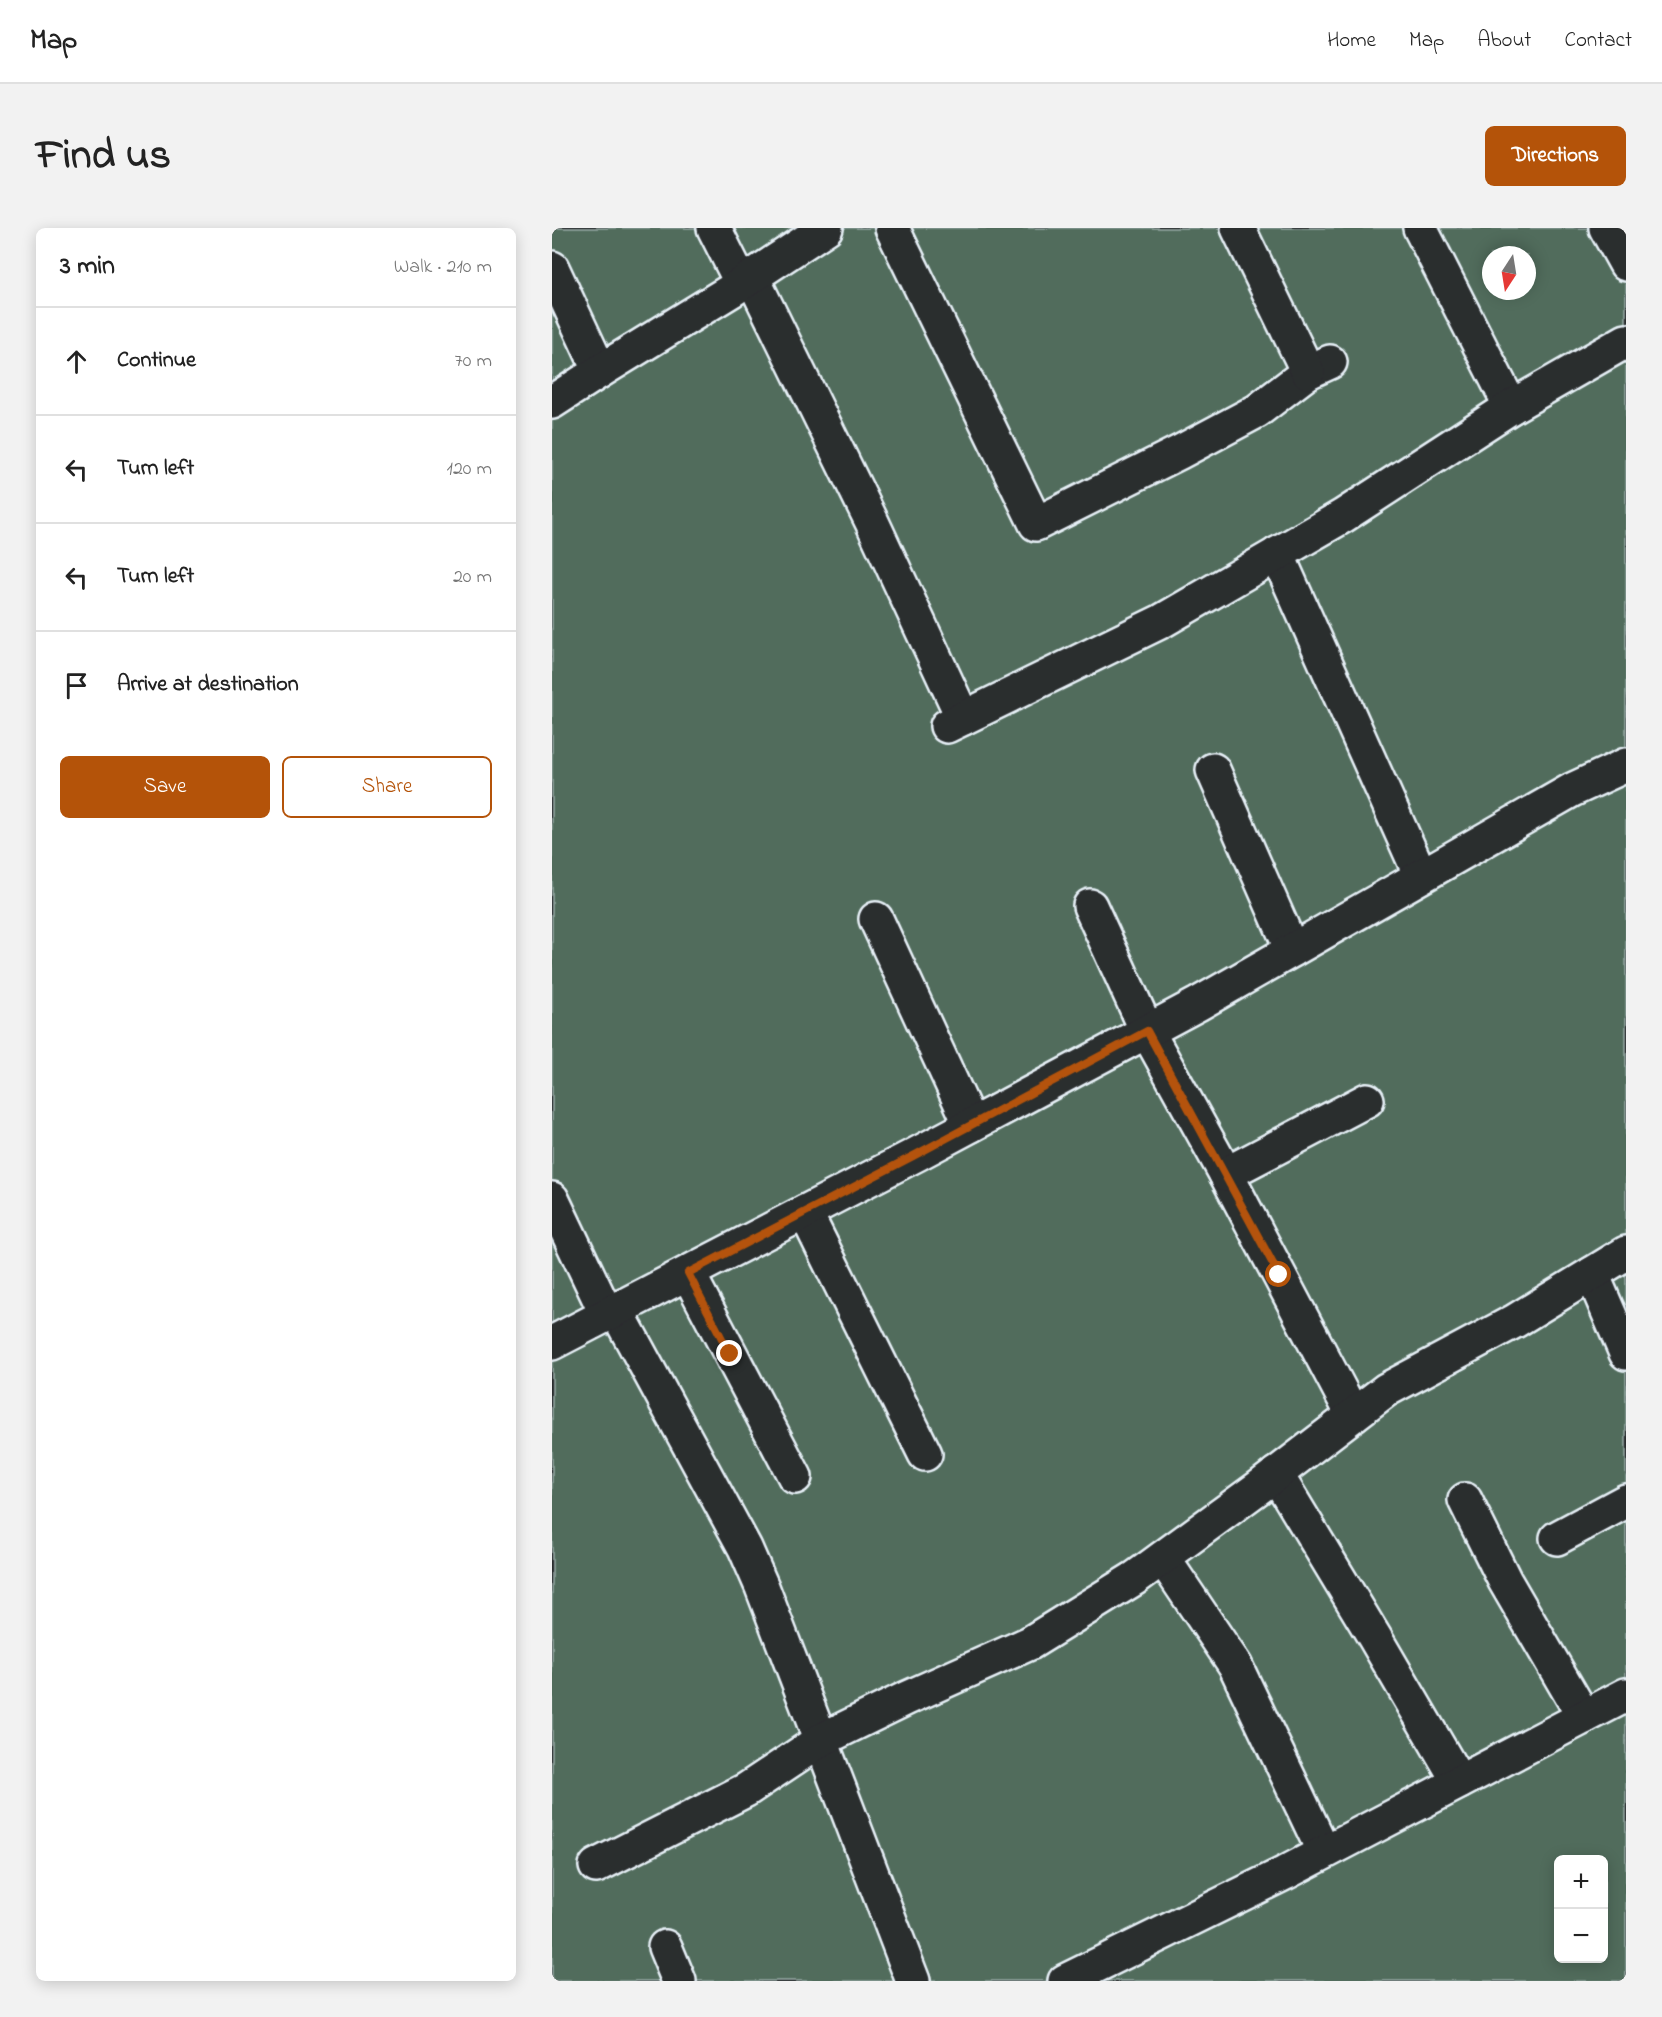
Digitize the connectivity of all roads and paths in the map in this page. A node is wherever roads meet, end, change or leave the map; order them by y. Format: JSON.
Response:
{"nodes":[{"id":1,"x":714,"y":228,"type":"edge"},
{"id":2,"x":826,"y":228,"type":"edge"},
{"id":3,"x":892,"y":228,"type":"edge"},
{"id":4,"x":1238,"y":228,"type":"edge"},
{"id":5,"x":1420,"y":228,"type":"edge"},
{"id":6,"x":1606,"y":228,"type":"edge"},
{"id":7,"x":1626,"y":264,"type":"edge"},
{"id":8,"x":552,"y":268,"type":"edge"},
{"id":9,"x":747,"y":281,"type":"junction"},
{"id":10,"x":1626,"y":341,"type":"edge"},
{"id":11,"x":600,"y":371,"type":"junction"},
{"id":12,"x":552,"y":402,"type":"edge"},
{"id":13,"x":1511,"y":407,"type":"junction"},
{"id":14,"x":1277,"y":554,"type":"junction"},
{"id":15,"x":1626,"y":765,"type":"edge"},
{"id":16,"x":1213,"y":770,"type":"dead end"},
{"id":17,"x":1421,"y":876,"type":"junction"},
{"id":18,"x":1090,"y":906,"type":"dead end"},
{"id":19,"x":876,"y":919,"type":"dead end"},
{"id":20,"x":1292,"y":950,"type":"junction"},
{"id":21,"x":1147,"y":1031,"type":"junction"},
{"id":22,"x":1367,"y":1100,"type":"dead end"},
{"id":23,"x":971,"y":1125,"type":"junction"},
{"id":24,"x":1226,"y":1174,"type":"junction"},
{"id":25,"x":552,"y":1199,"type":"edge"},
{"id":26,"x":805,"y":1212,"type":"junction"},
{"id":27,"x":1626,"y":1253,"type":"edge"},
{"id":28,"x":688,"y":1273,"type":"junction"},
{"id":29,"x":1592,"y":1274,"type":"junction"},
{"id":30,"x":612,"y":1312,"type":"junction"},
{"id":31,"x":552,"y":1342,"type":"edge"},
{"id":32,"x":1626,"y":1353,"type":"edge"},
{"id":33,"x":1353,"y":1415,"type":"junction"},
{"id":34,"x":925,"y":1454,"type":"dead end"},
{"id":35,"x":1276,"y":1474,"type":"junction"},
{"id":36,"x":795,"y":1477,"type":"dead end"},
{"id":37,"x":1465,"y":1500,"type":"dead end"},
{"id":38,"x":1626,"y":1501,"type":"edge"},
{"id":39,"x":1557,"y":1538,"type":"dead end"},
{"id":40,"x":1163,"y":1558,"type":"junction"},
{"id":41,"x":1626,"y":1695,"type":"edge"},
{"id":42,"x":1584,"y":1717,"type":"junction"},
{"id":43,"x":821,"y":1740,"type":"junction"},
{"id":44,"x":1459,"y":1782,"type":"junction"},
{"id":45,"x":1324,"y":1852,"type":"junction"},
{"id":46,"x":596,"y":1866,"type":"dead end"},
{"id":47,"x":665,"y":1947,"type":"dead end"},
{"id":48,"x":679,"y":1981,"type":"edge"},
{"id":49,"x":913,"y":1981,"type":"edge"},
{"id":50,"x":1065,"y":1981,"type":"edge"}],
"edges":[{"from":1,"to":9,"type":"street"},
{"from":2,"to":9,"type":"street"},
{"from":3,"to":4,"type":"street"},
{"from":5,"to":13,"type":"street"},
{"from":6,"to":7,"type":"street"},
{"from":8,"to":11,"type":"street"},
{"from":9,"to":11,"type":"street"},
{"from":9,"to":14,"type":"street"},
{"from":10,"to":13,"type":"street"},
{"from":11,"to":12,"type":"street"},
{"from":13,"to":14,"type":"street"},
{"from":14,"to":17,"type":"street"},
{"from":15,"to":17,"type":"street"},
{"from":16,"to":20,"type":"street"},
{"from":17,"to":20,"type":"street"},
{"from":18,"to":21,"type":"street"},
{"from":19,"to":23,"type":"street"},
{"from":20,"to":21,"type":"street"},
{"from":21,"to":23,"type":"street"},
{"from":21,"to":24,"type":"street"},
{"from":22,"to":24,"type":"street"},
{"from":23,"to":26,"type":"street"},
{"from":24,"to":33,"type":"street"},
{"from":25,"to":30,"type":"street"},
{"from":26,"to":28,"type":"street"},
{"from":26,"to":34,"type":"street"},
{"from":27,"to":29,"type":"street"},
{"from":28,"to":30,"type":"street"},
{"from":28,"to":36,"type":"street"},
{"from":29,"to":32,"type":"street"},
{"from":29,"to":33,"type":"street"},
{"from":30,"to":31,"type":"street"},
{"from":30,"to":43,"type":"street"},
{"from":33,"to":35,"type":"street"},
{"from":35,"to":40,"type":"street"},
{"from":35,"to":44,"type":"street"},
{"from":37,"to":42,"type":"street"},
{"from":38,"to":39,"type":"street"},
{"from":40,"to":43,"type":"street"},
{"from":40,"to":45,"type":"street"},
{"from":41,"to":42,"type":"street"},
{"from":42,"to":44,"type":"street"},
{"from":43,"to":46,"type":"street"},
{"from":43,"to":49,"type":"street"},
{"from":44,"to":45,"type":"street"},
{"from":45,"to":50,"type":"street"},
{"from":47,"to":48,"type":"street"}]}
